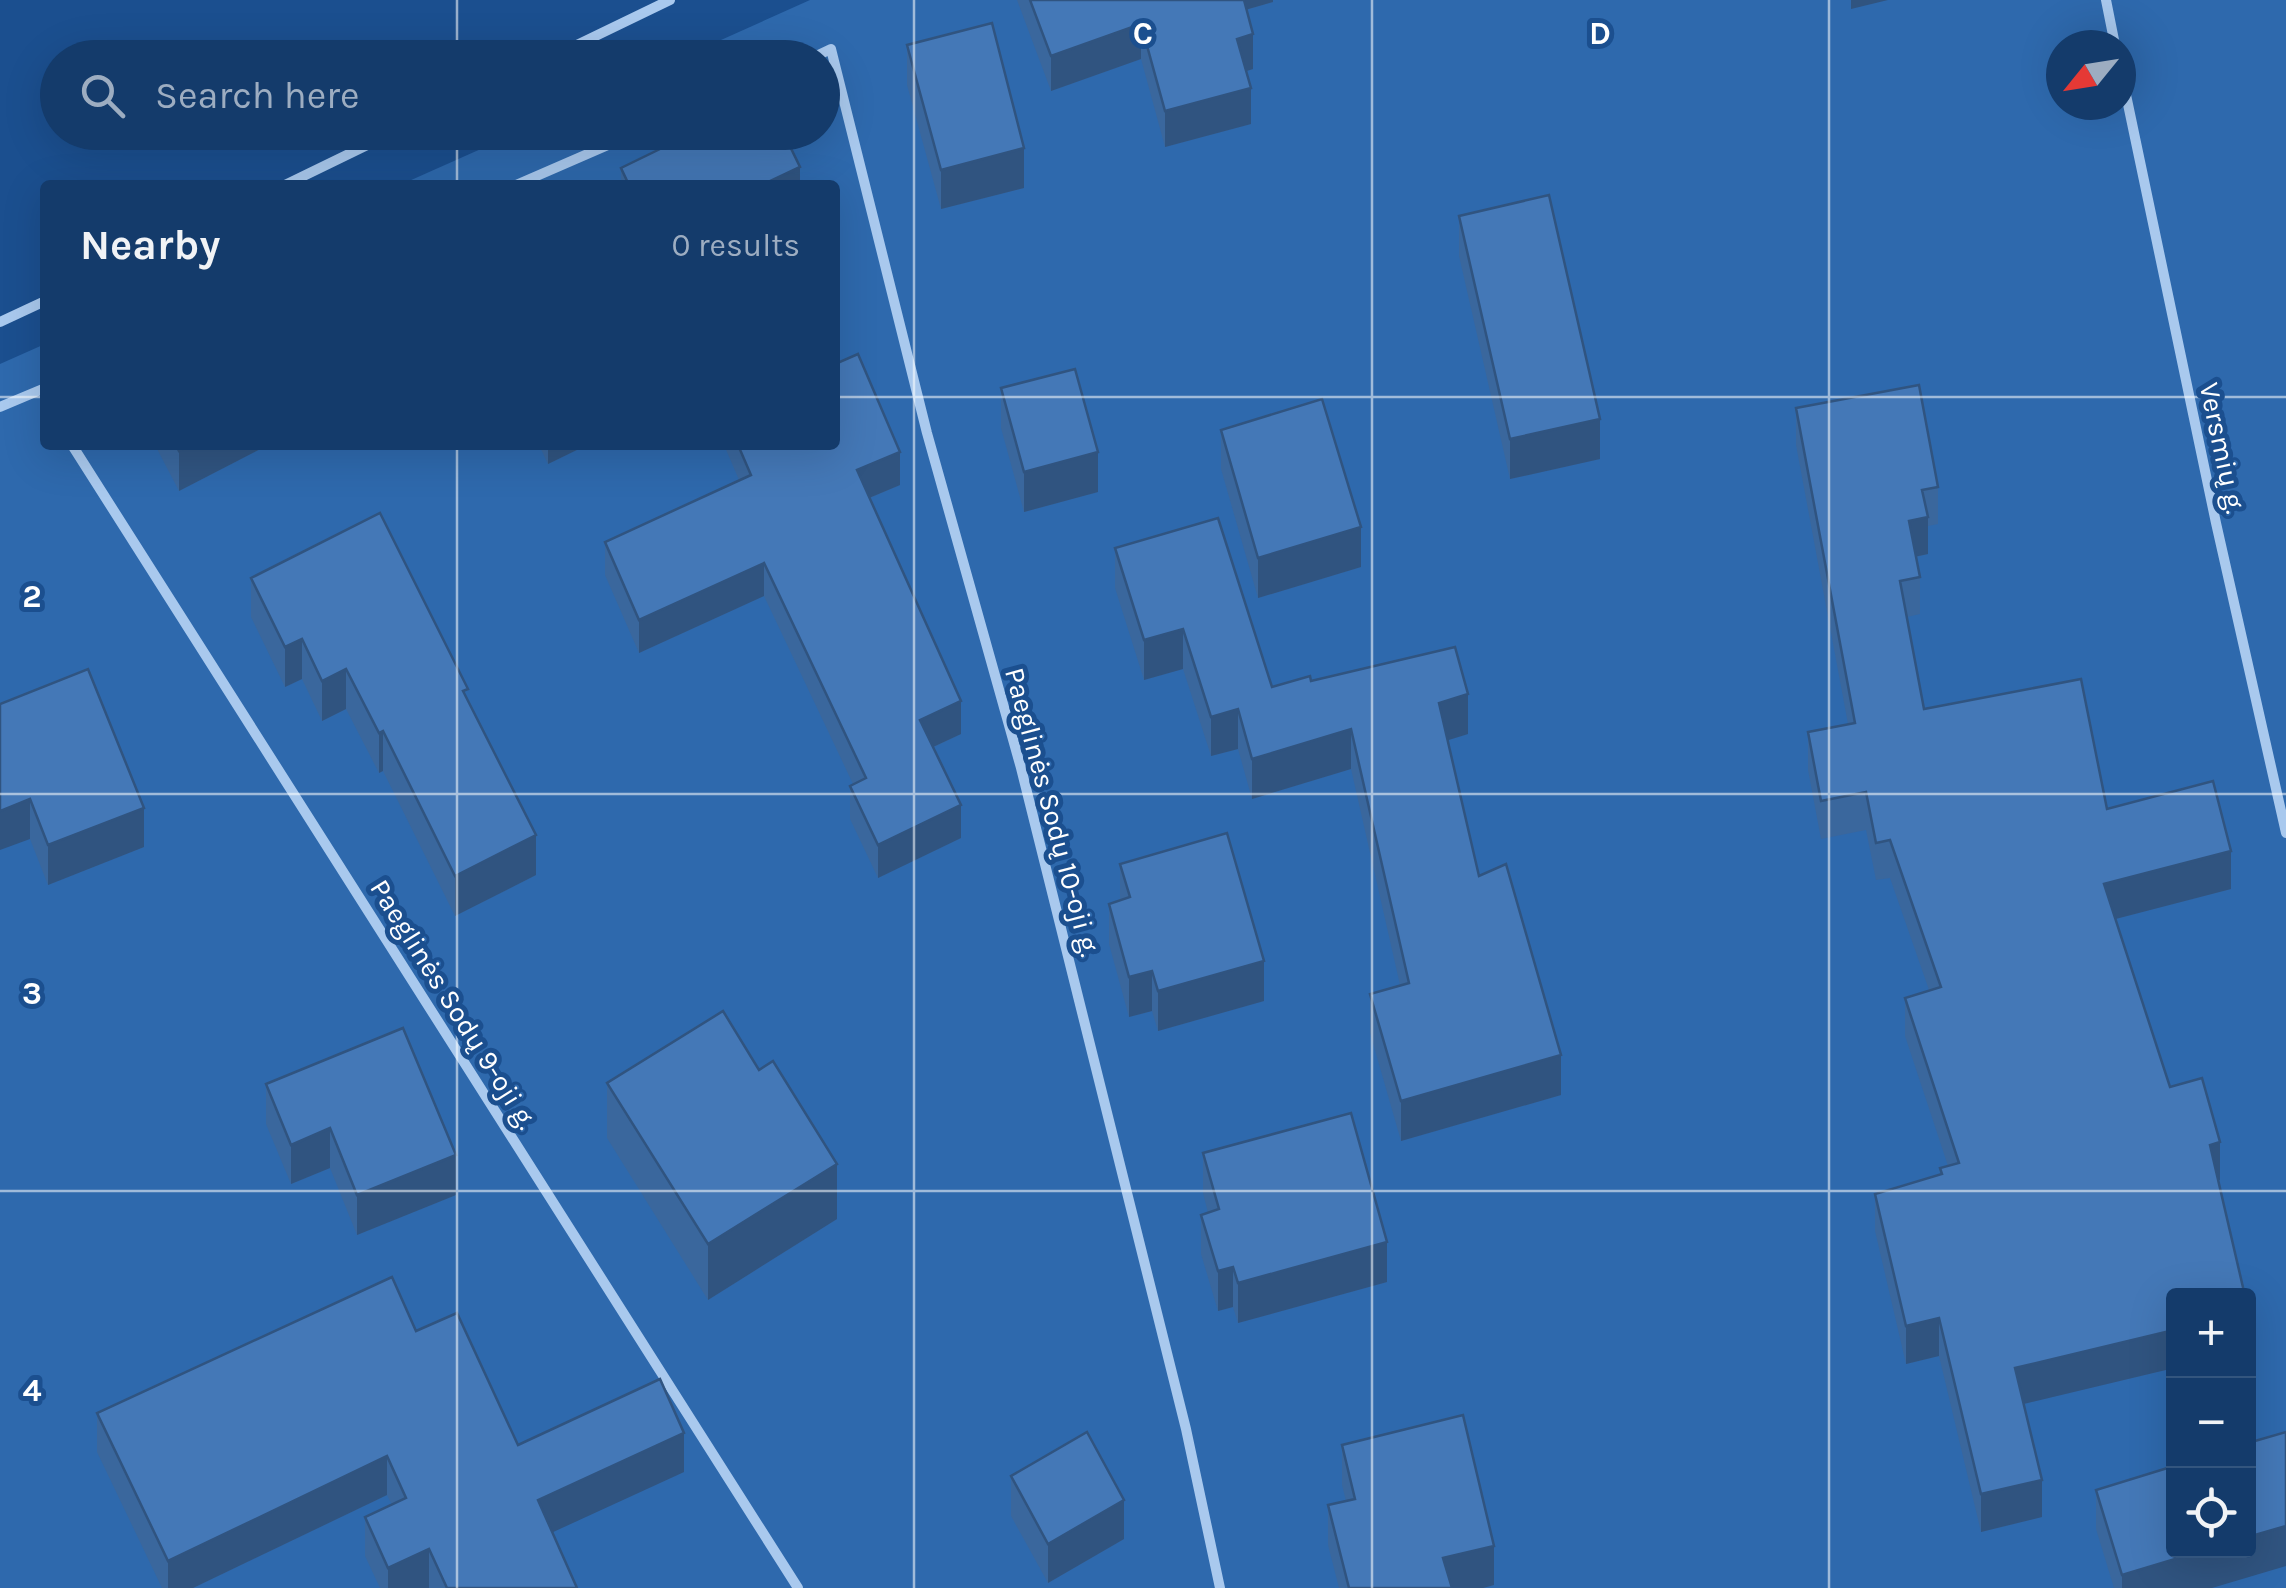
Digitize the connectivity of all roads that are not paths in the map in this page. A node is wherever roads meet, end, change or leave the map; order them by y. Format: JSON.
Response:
{"nodes":[{"id":1,"x":670,"y":0,"type":"edge"},
{"id":2,"x":2106,"y":0,"type":"edge"},
{"id":3,"x":2113,"y":30,"type":"edge"},
{"id":4,"x":587,"y":40,"type":"edge"},
{"id":5,"x":840,"y":86,"type":"edge"},
{"id":6,"x":2131,"y":120,"type":"edge"},
{"id":7,"x":357,"y":150,"type":"edge"},
{"id":8,"x":597,"y":150,"type":"edge"},
{"id":9,"x":295,"y":180,"type":"edge"},
{"id":10,"x":528,"y":180,"type":"edge"},
{"id":11,"x":40,"y":303,"type":"edge"},
{"id":12,"x":0,"y":322,"type":"edge"},
{"id":13,"x":40,"y":389,"type":"edge"},
{"id":14,"x":0,"y":407,"type":"edge"},
{"id":15,"x":75,"y":450,"type":"edge"},
{"id":16,"x":2286,"y":833,"type":"edge"},
{"id":17,"x":798,"y":1588,"type":"edge"},
{"id":18,"x":1220,"y":1588,"type":"edge"}],
"edges":[{"from":1,"to":4,"type":"street"},
{"from":2,"to":3,"type":"street"},
{"from":5,"to":18,"type":"street","name":"Paeglinės Sodų 10-oji g."},
{"from":6,"to":16,"type":"street","name":"Versmių g."},
{"from":7,"to":9,"type":"street"},
{"from":8,"to":10,"type":"street"},
{"from":11,"to":12,"type":"street"},
{"from":13,"to":14,"type":"street"},
{"from":15,"to":17,"type":"street","name":"Paeglinės Sodų 9-oji g."}]}
